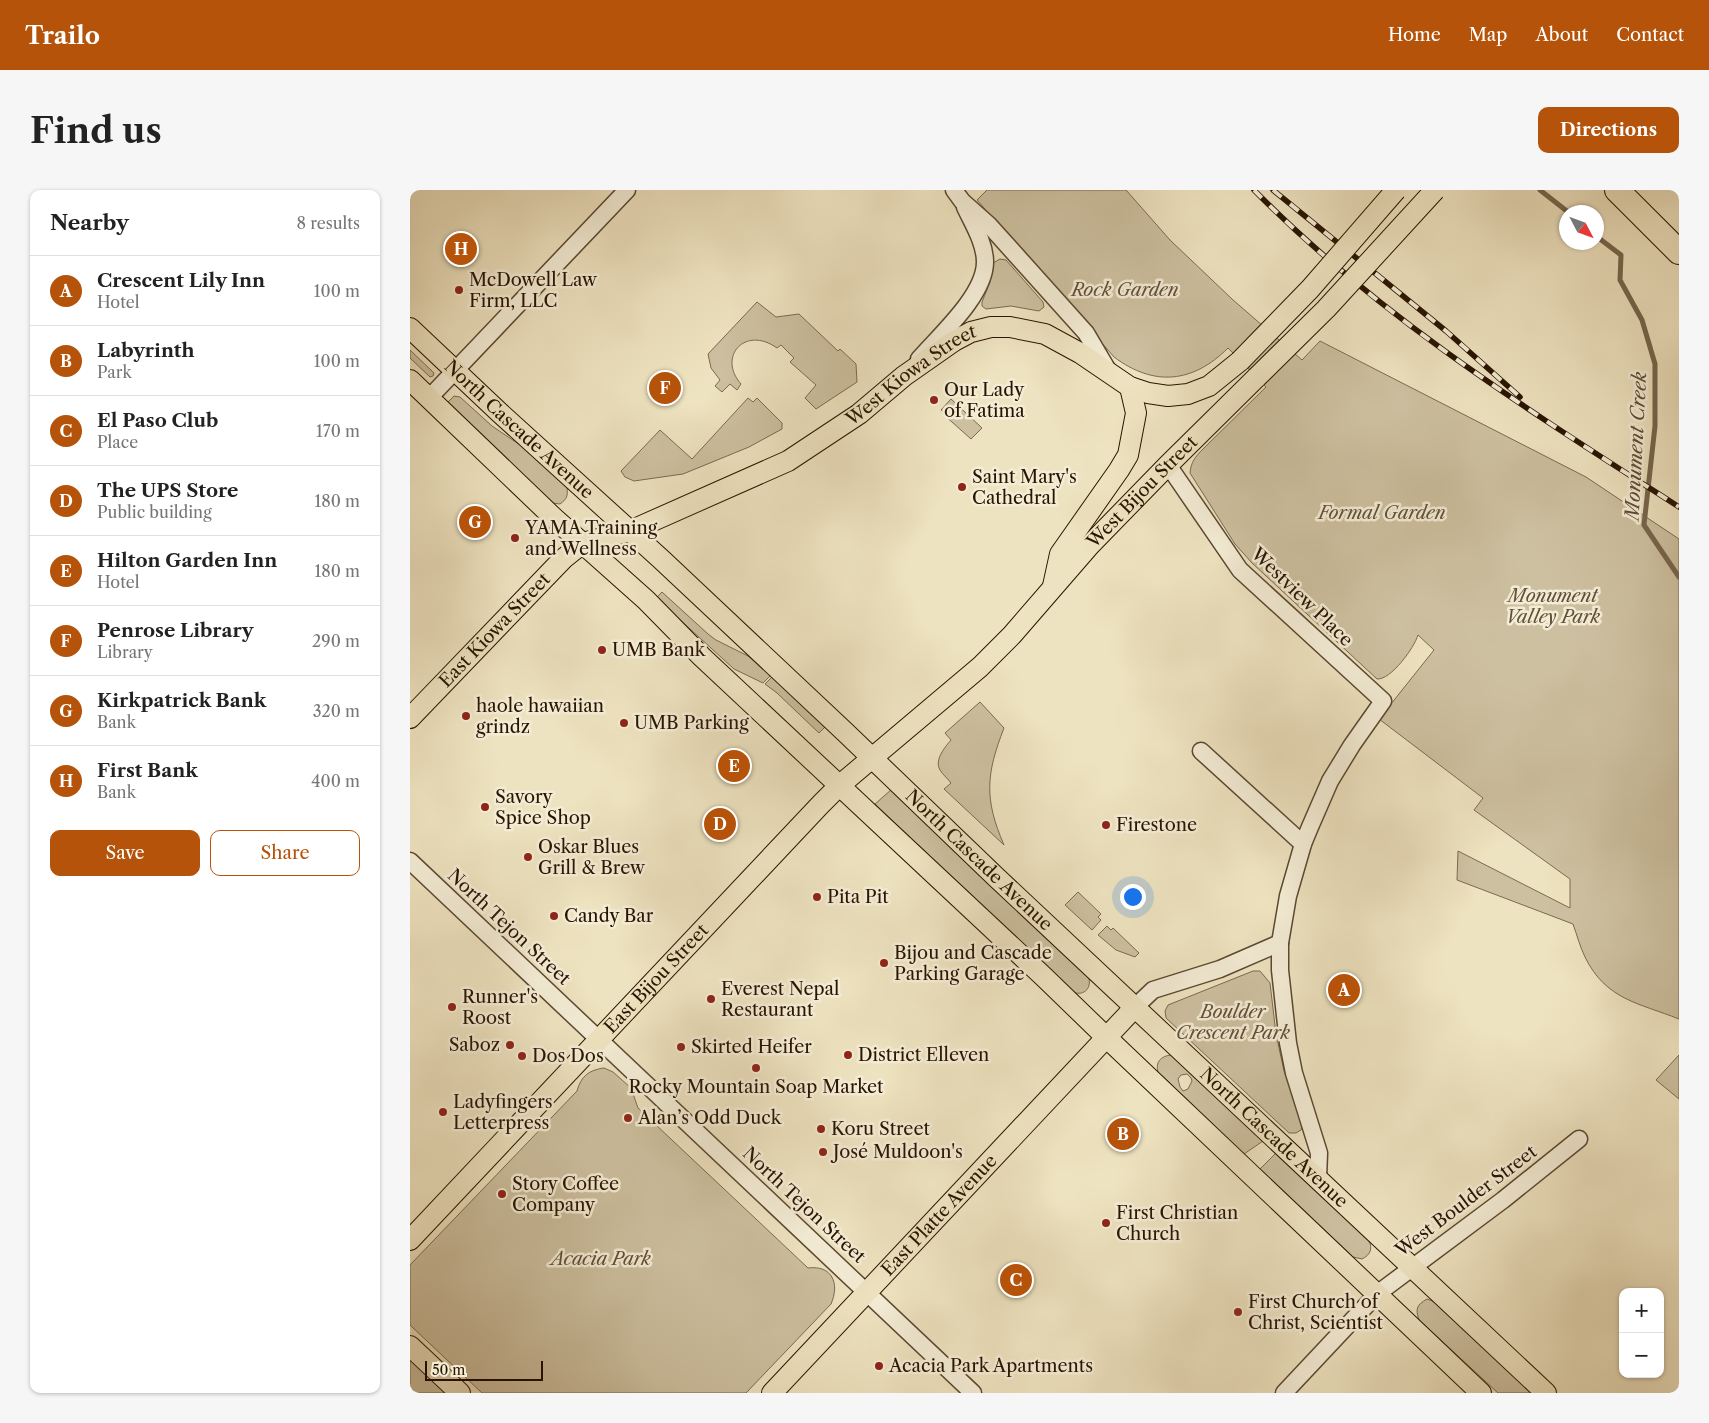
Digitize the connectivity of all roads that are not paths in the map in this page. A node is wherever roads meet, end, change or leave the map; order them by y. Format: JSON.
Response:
{"nodes":[{"id":1,"x":627,"y":190,"type":"edge"},
{"id":2,"x":1396,"y":190,"type":"edge"},
{"id":3,"x":1435,"y":190,"type":"edge"},
{"id":4,"x":1617,"y":190,"type":"edge"},
{"id":5,"x":958,"y":195,"type":"edge"},
{"id":6,"x":1679,"y":252,"type":"edge"},
{"id":7,"x":410,"y":328,"type":"edge"},
{"id":8,"x":456,"y":370,"type":"junction"},
{"id":9,"x":1111,"y":374,"type":"junction"},
{"id":10,"x":904,"y":376,"type":"junction"},
{"id":11,"x":410,"y":380,"type":"edge"},
{"id":12,"x":1130,"y":387,"type":"junction"},
{"id":13,"x":429,"y":398,"type":"junction"},
{"id":14,"x":1168,"y":465,"type":"junction"},
{"id":15,"x":630,"y":531,"type":"junction"},
{"id":16,"x":583,"y":543,"type":"junction"},
{"id":17,"x":1053,"y":586,"type":"junction"},
{"id":18,"x":410,"y":718,"type":"edge"},
{"id":19,"x":1201,"y":751,"type":"dead end"},
{"id":20,"x":872,"y":757,"type":"junction"},
{"id":21,"x":840,"y":785,"type":"junction"},
{"id":22,"x":1303,"y":844,"type":"junction"},
{"id":23,"x":410,"y":861,"type":"edge"},
{"id":24,"x":1280,"y":943,"type":"junction"},
{"id":25,"x":1135,"y":1008,"type":"junction"},
{"id":26,"x":1107,"y":1038,"type":"junction"},
{"id":27,"x":599,"y":1040,"type":"junction"},
{"id":28,"x":1579,"y":1139,"type":"dead end"},
{"id":29,"x":1318,"y":1178,"type":"junction"},
{"id":30,"x":410,"y":1240,"type":"edge"},
{"id":31,"x":1411,"y":1267,"type":"junction"},
{"id":32,"x":867,"y":1292,"type":"junction"},
{"id":33,"x":1377,"y":1294,"type":"junction"},
{"id":34,"x":410,"y":1346,"type":"edge"},
{"id":35,"x":460,"y":1393,"type":"edge"},
{"id":36,"x":772,"y":1393,"type":"edge"},
{"id":37,"x":974,"y":1393,"type":"edge"},
{"id":38,"x":1284,"y":1393,"type":"edge"},
{"id":39,"x":1482,"y":1393,"type":"edge"},
{"id":40,"x":1546,"y":1393,"type":"edge"}],
"edges":[{"from":1,"to":8,"type":"street"},
{"from":2,"to":12,"type":"main road","name":"West Kiowa Street","bridge":true},
{"from":3,"to":14,"type":"main road","name":"West Bijou Street","bridge":true},
{"from":4,"to":6,"type":"highway"},
{"from":5,"to":9,"type":"street"},
{"from":5,"to":10,"type":"street"},
{"from":7,"to":8,"type":"main road","name":"North Cascade Avenue"},
{"from":8,"to":13,"type":"street"},
{"from":8,"to":15,"type":"main road","name":"North Cascade Avenue"},
{"from":9,"to":10,"type":"main road","name":"West Kiowa Street"},
{"from":9,"to":12,"type":"main road","name":"West Kiowa Street"},
{"from":10,"to":15,"type":"main road","name":"West Kiowa Street"},
{"from":11,"to":13,"type":"main road"},
{"from":12,"to":17,"type":"main road"},
{"from":13,"to":16,"type":"main road"},
{"from":14,"to":17,"type":"main road","name":"West Bijou Street"},
{"from":14,"to":22,"type":"street","name":"Westview Place"},
{"from":15,"to":16,"type":"main road","name":"West Kiowa Street"},
{"from":15,"to":20,"type":"main road","name":"North Cascade Avenue"},
{"from":16,"to":18,"type":"main road","name":"East Kiowa Street"},
{"from":16,"to":21,"type":"main road"},
{"from":17,"to":20,"type":"main road","name":"West Bijou Street"},
{"from":19,"to":22,"type":"street"},
{"from":20,"to":21,"type":"main road","name":"West Bijou Street"},
{"from":20,"to":25,"type":"main road","name":"North Cascade Avenue"},
{"from":21,"to":26,"type":"main road"},
{"from":21,"to":27,"type":"main road","name":"East Bijou Street"},
{"from":22,"to":24,"type":"street"},
{"from":23,"to":27,"type":"street","name":"North Tejon Street"},
{"from":24,"to":25,"type":"street"},
{"from":24,"to":29,"type":"street"},
{"from":25,"to":26,"type":"main road","name":"East Platte Avenue"},
{"from":25,"to":29,"type":"main road","name":"North Cascade Avenue"},
{"from":26,"to":32,"type":"main road","name":"East Platte Avenue"},
{"from":26,"to":33,"type":"main road"},
{"from":27,"to":30,"type":"main road","name":"East Bijou Street"},
{"from":27,"to":32,"type":"street","name":"North Tejon Street"},
{"from":28,"to":31,"type":"street","name":"West Boulder Street"},
{"from":29,"to":31,"type":"main road","name":"North Cascade Avenue"},
{"from":31,"to":33,"type":"street","name":"West Boulder Street"},
{"from":31,"to":40,"type":"main road","name":"North Cascade Avenue"},
{"from":32,"to":36,"type":"main road","name":"East Platte Avenue"},
{"from":32,"to":37,"type":"street","name":"North Tejon Street"},
{"from":33,"to":38,"type":"street","name":"West Boulder Street"},
{"from":33,"to":39,"type":"main road"},
{"from":34,"to":35,"type":"main road"}]}
